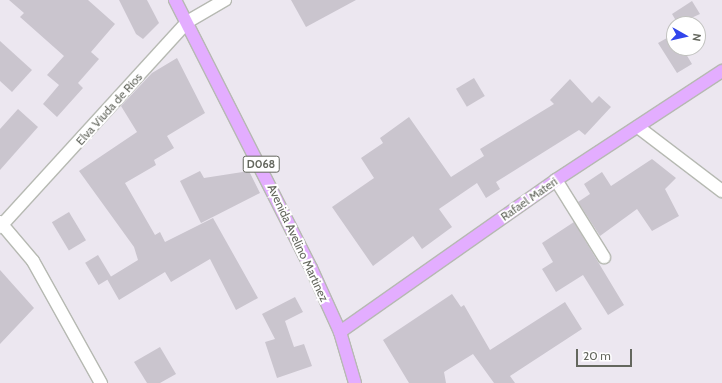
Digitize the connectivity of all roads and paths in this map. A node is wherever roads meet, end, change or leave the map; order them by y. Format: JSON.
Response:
{"nodes":[{"id":1,"x":175,"y":0,"type":"edge"},
{"id":2,"x":225,"y":0,"type":"edge"},
{"id":3,"x":188,"y":22,"type":"junction"},
{"id":4,"x":722,"y":71,"type":"edge"},
{"id":5,"x":638,"y":127,"type":"junction"},
{"id":6,"x":556,"y":180,"type":"junction"},
{"id":7,"x":722,"y":191,"type":"edge"},
{"id":8,"x":1,"y":224,"type":"edge"},
{"id":9,"x":604,"y":257,"type":"dead end"},
{"id":10,"x":340,"y":332,"type":"junction"},
{"id":11,"x":101,"y":383,"type":"edge"},
{"id":12,"x":355,"y":383,"type":"edge"}],
"edges":[{"from":1,"to":3,"type":"main road","name":"Avenida Avelino Martinez","number":"D068"},
{"from":2,"to":3,"type":"street","name":"Elva Viuda de Rios"},
{"from":3,"to":8,"type":"street","name":"Elva Viuda de Rios"},
{"from":3,"to":10,"type":"main road","name":"Avenida Avelino Martinez","number":"D068"},
{"from":4,"to":5,"type":"main road","name":"Rafael Materi"},
{"from":5,"to":6,"type":"main road","name":"Rafael Materi"},
{"from":5,"to":7,"type":"street"},
{"from":6,"to":9,"type":"street"},
{"from":6,"to":10,"type":"main road","name":"Rafael Materi"},
{"from":8,"to":11,"type":"street"},
{"from":10,"to":12,"type":"main road","name":"Avenida Avelino Martinez","number":"D068"}]}
